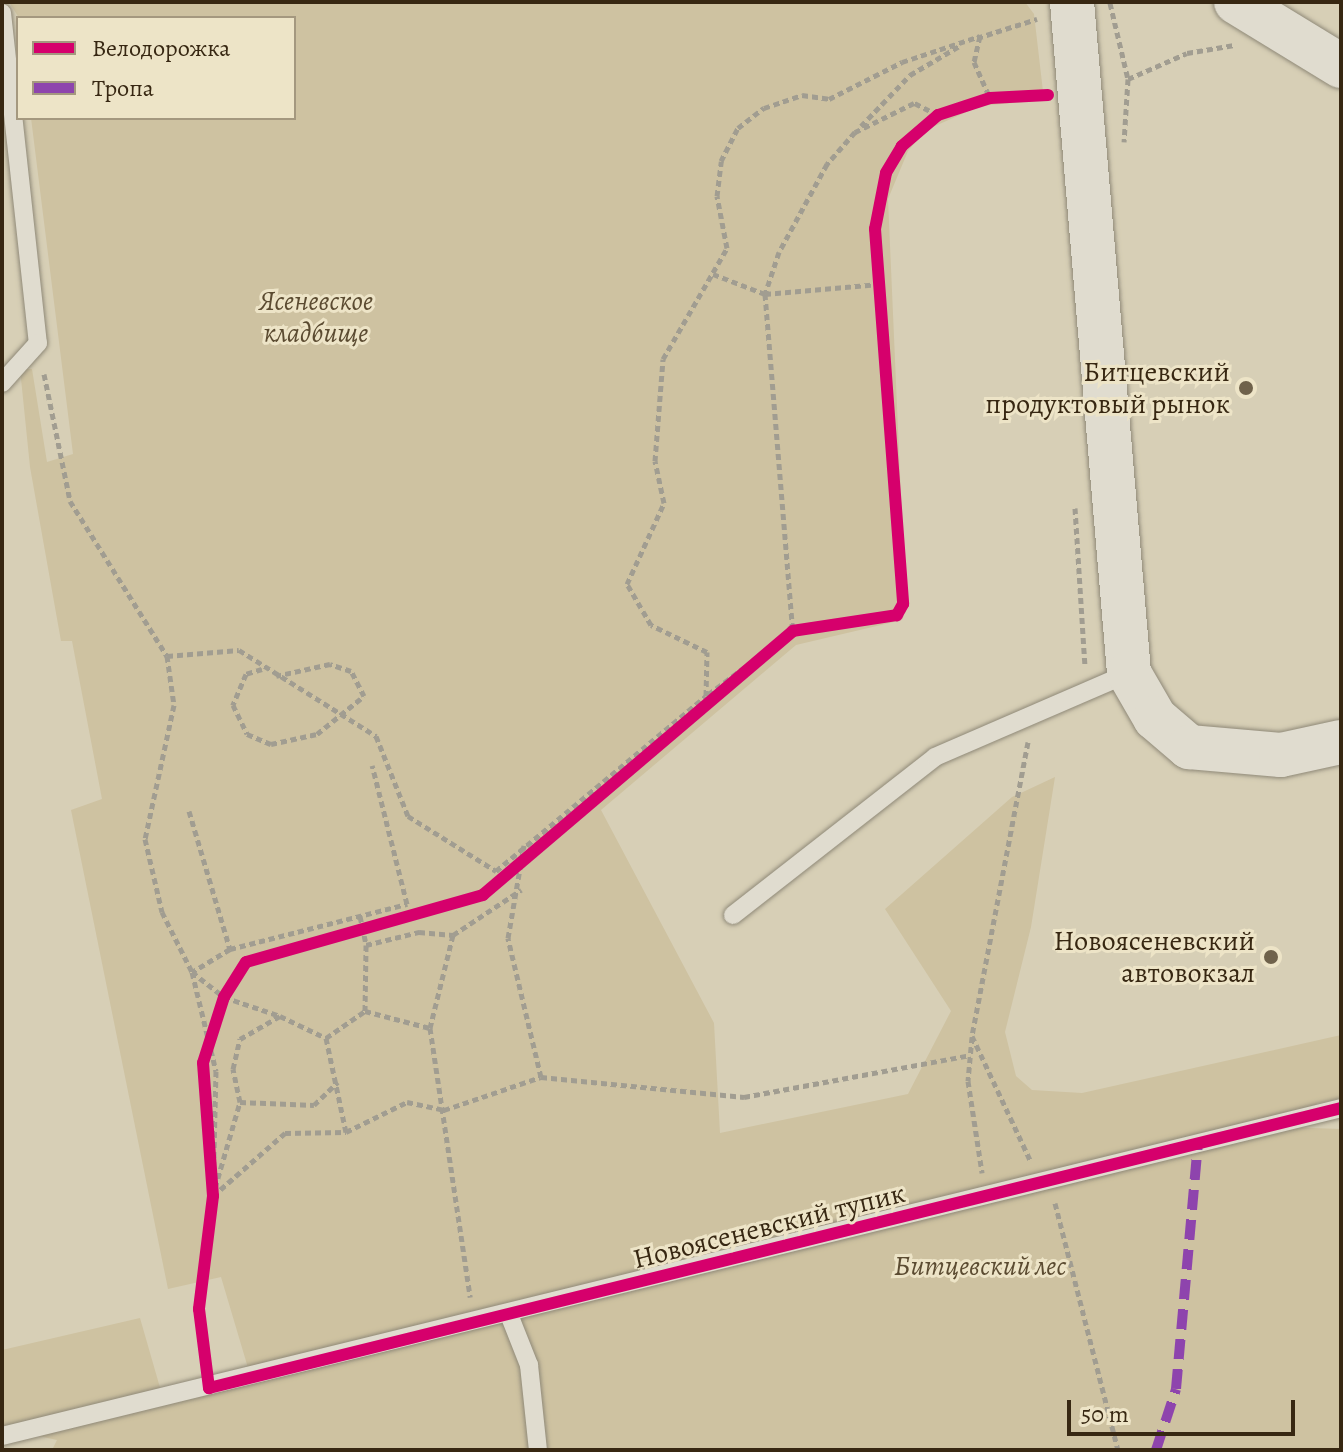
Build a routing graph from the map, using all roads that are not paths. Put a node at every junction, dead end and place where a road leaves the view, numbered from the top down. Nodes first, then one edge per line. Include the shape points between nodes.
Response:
1 (1246, 9) edge
2 (1057, 10) edge
3 (2, 13) edge
4 (1341, 66) edge
5 (2, 383) edge
6 (1129, 673) junction
7 (1341, 742) edge
8 (733, 915) dead end
9 (1341, 1108) edge
10 (510, 1317) junction
11 (2, 1436) edge
12 (538, 1450) edge

1 - 4 street
2 - 6 street
3 - 5 lane via 38,343
6 - 7 street via 1155,718 1189,747 1281,755
6 - 8 lane via 935,757
9 - 10 lane, Новоясеневский тупик
10 - 11 lane, Новоясеневский тупик
10 - 12 lane via 529,1365

